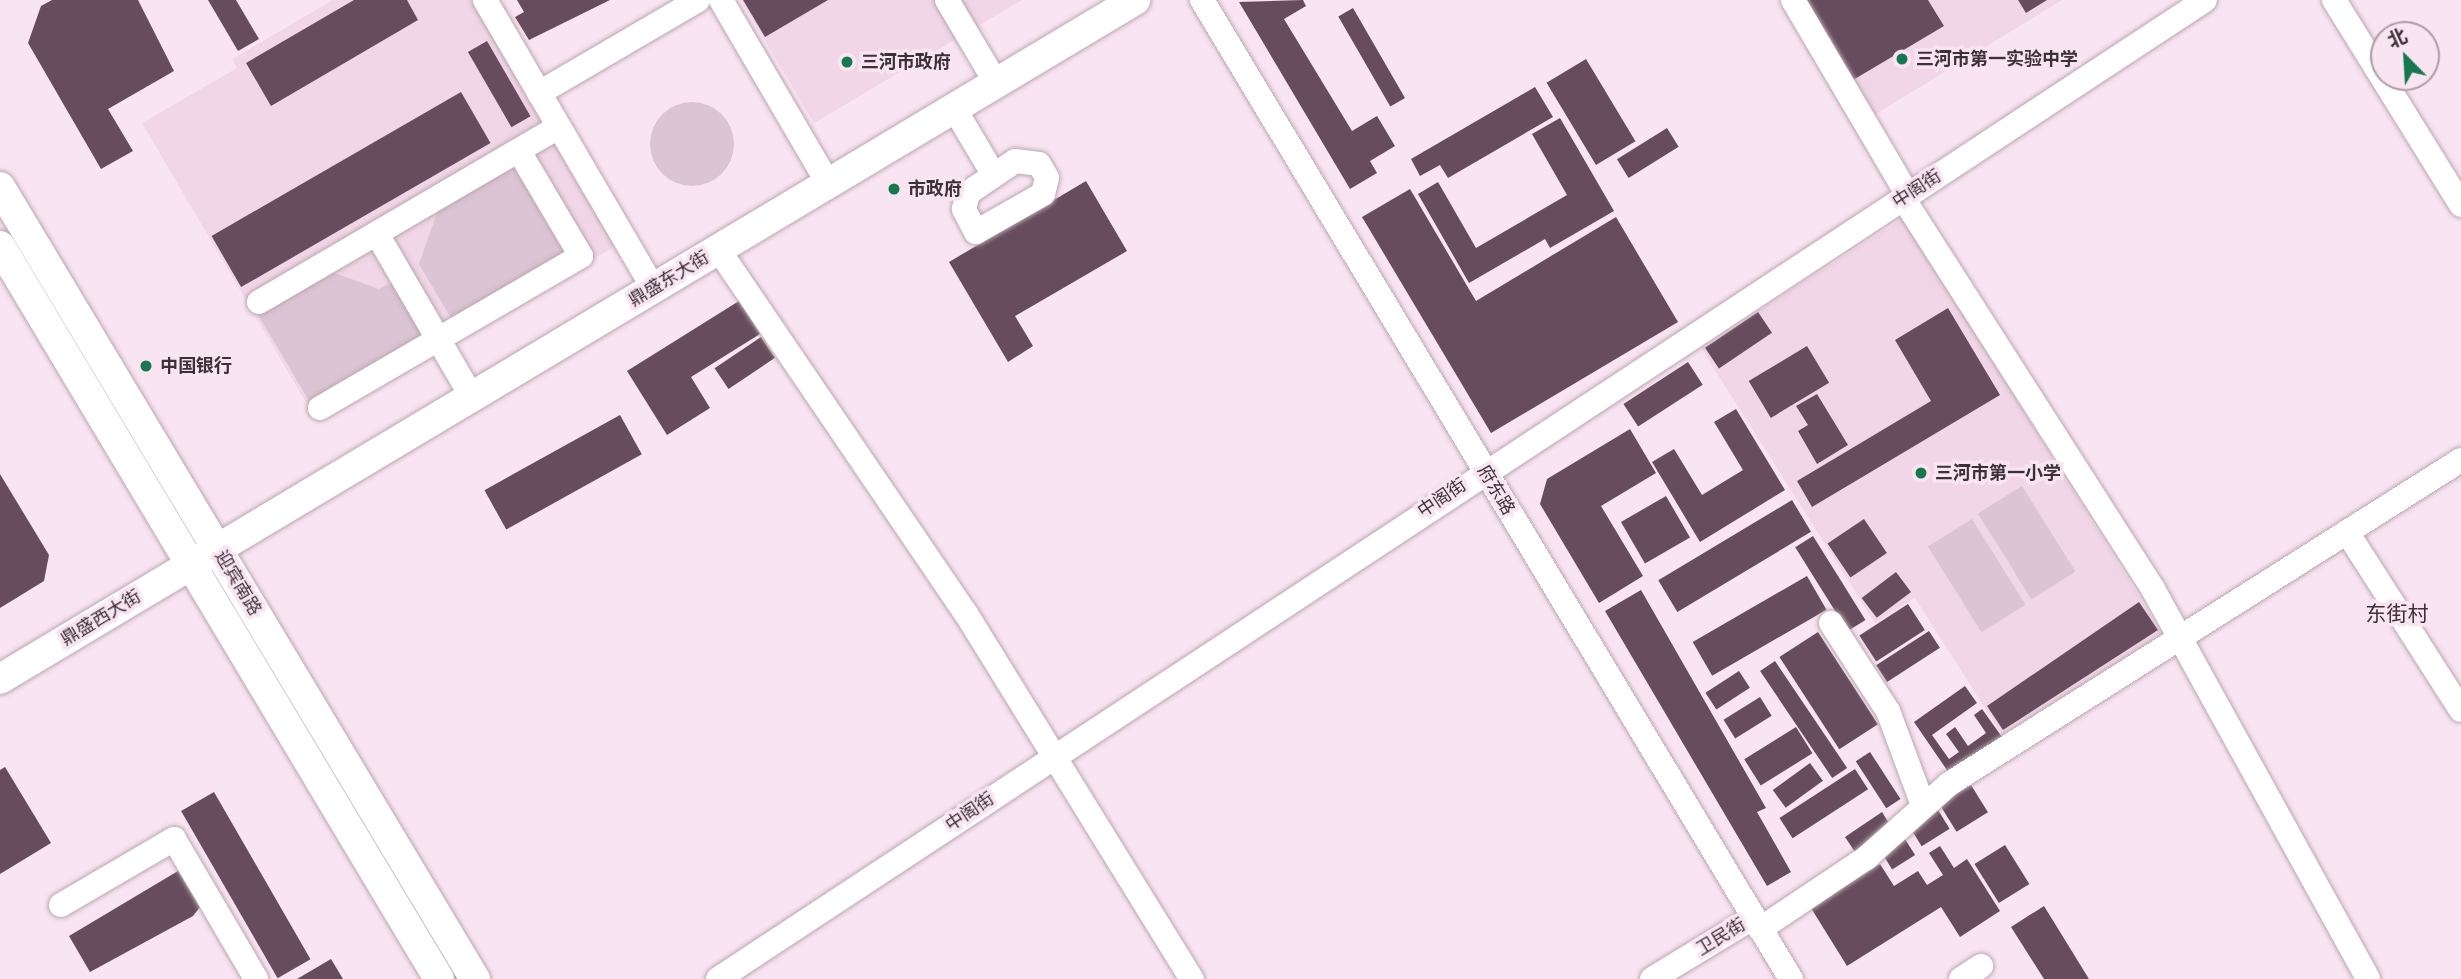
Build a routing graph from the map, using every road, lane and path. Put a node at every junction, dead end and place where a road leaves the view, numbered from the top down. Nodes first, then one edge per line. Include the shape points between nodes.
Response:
1 (485, 0) edge
2 (698, 0) edge
3 (721, 0) edge
4 (947, 0) edge
5 (1135, 0) edge
6 (1202, 0) edge
7 (1793, 0) edge
8 (2205, 0) edge
9 (2334, 0) edge
10 (996, 83) junction
11 (539, 93) junction
12 (954, 108) junction
13 (559, 127) junction
14 (519, 151) junction
15 (992, 172) dead end
16 (828, 183) junction
17 (0, 187) edge
18 (1905, 196) junction
19 (2461, 205) edge
20 (377, 234) junction
21 (0, 246) edge
22 (718, 249) junction
23 (653, 288) junction
24 (259, 302) dead end
25 (438, 339) junction
26 (472, 397) junction
27 (320, 408) dead end
28 (2461, 460) edge
29 (1485, 470) junction
30 (2347, 532) junction
31 (204, 557) junction
32 (1831, 622) dead end
33 (2180, 637) junction
34 (0, 679) edge
35 (2453, 680) edge
36 (2461, 710) edge
37 (1054, 756) junction
38 (1923, 805) junction
39 (61, 905) dead end
40 (1757, 923) junction
41 (256, 979) edge
42 (439, 979) edge
43 (475, 979) edge
44 (718, 979) edge
45 (1192, 979) edge
46 (1652, 979) edge
47 (1791, 979) edge
48 (2368, 979) edge

1 - 11 street
2 - 11 street
3 - 16 street
4 - 10 street
5 - 10 main road, 鼎盛东大街
6 - 29 street, 府东路
7 - 18 street
8 - 18 street, 中阁街
9 - 19 street
10 - 12 main road, 鼎盛东大街
11 - 13 street
12 - 15 street
12 - 16 main road, 鼎盛东大街
13 - 14 street
13 - 23 street
14 - 20 street
14 - 25 street via 581,256
16 - 22 main road, 鼎盛东大街
17 - 31 main road, 迎宾南路
18 - 29 street, 中阁街
18 - 33 street
20 - 24 street
20 - 25 street
21 - 31 main road, 迎宾南路
22 - 23 main road, 鼎盛东大街
22 - 37 street via 965,612
23 - 26 main road, 鼎盛东大街
25 - 26 street
25 - 27 street
26 - 31 main road, 鼎盛东大街
28 - 30 street, 卫民街
29 - 37 street, 中阁街
29 - 40 street, 府东路
30 - 33 street, 卫民街
30 - 35 street
31 - 34 main road, 鼎盛西大街
31 - 42 main road, 迎宾南路
31 - 43 main road, 迎宾南路
32 - 38 street via 1888,711
33 - 38 street, 卫民街
33 - 48 street
35 - 36 street
37 - 44 street, 中阁街
37 - 45 street
38 - 40 street, 卫民街 via 1866,858
39 - 41 street via 174,839
40 - 46 street, 卫民街
40 - 47 street, 府东路

